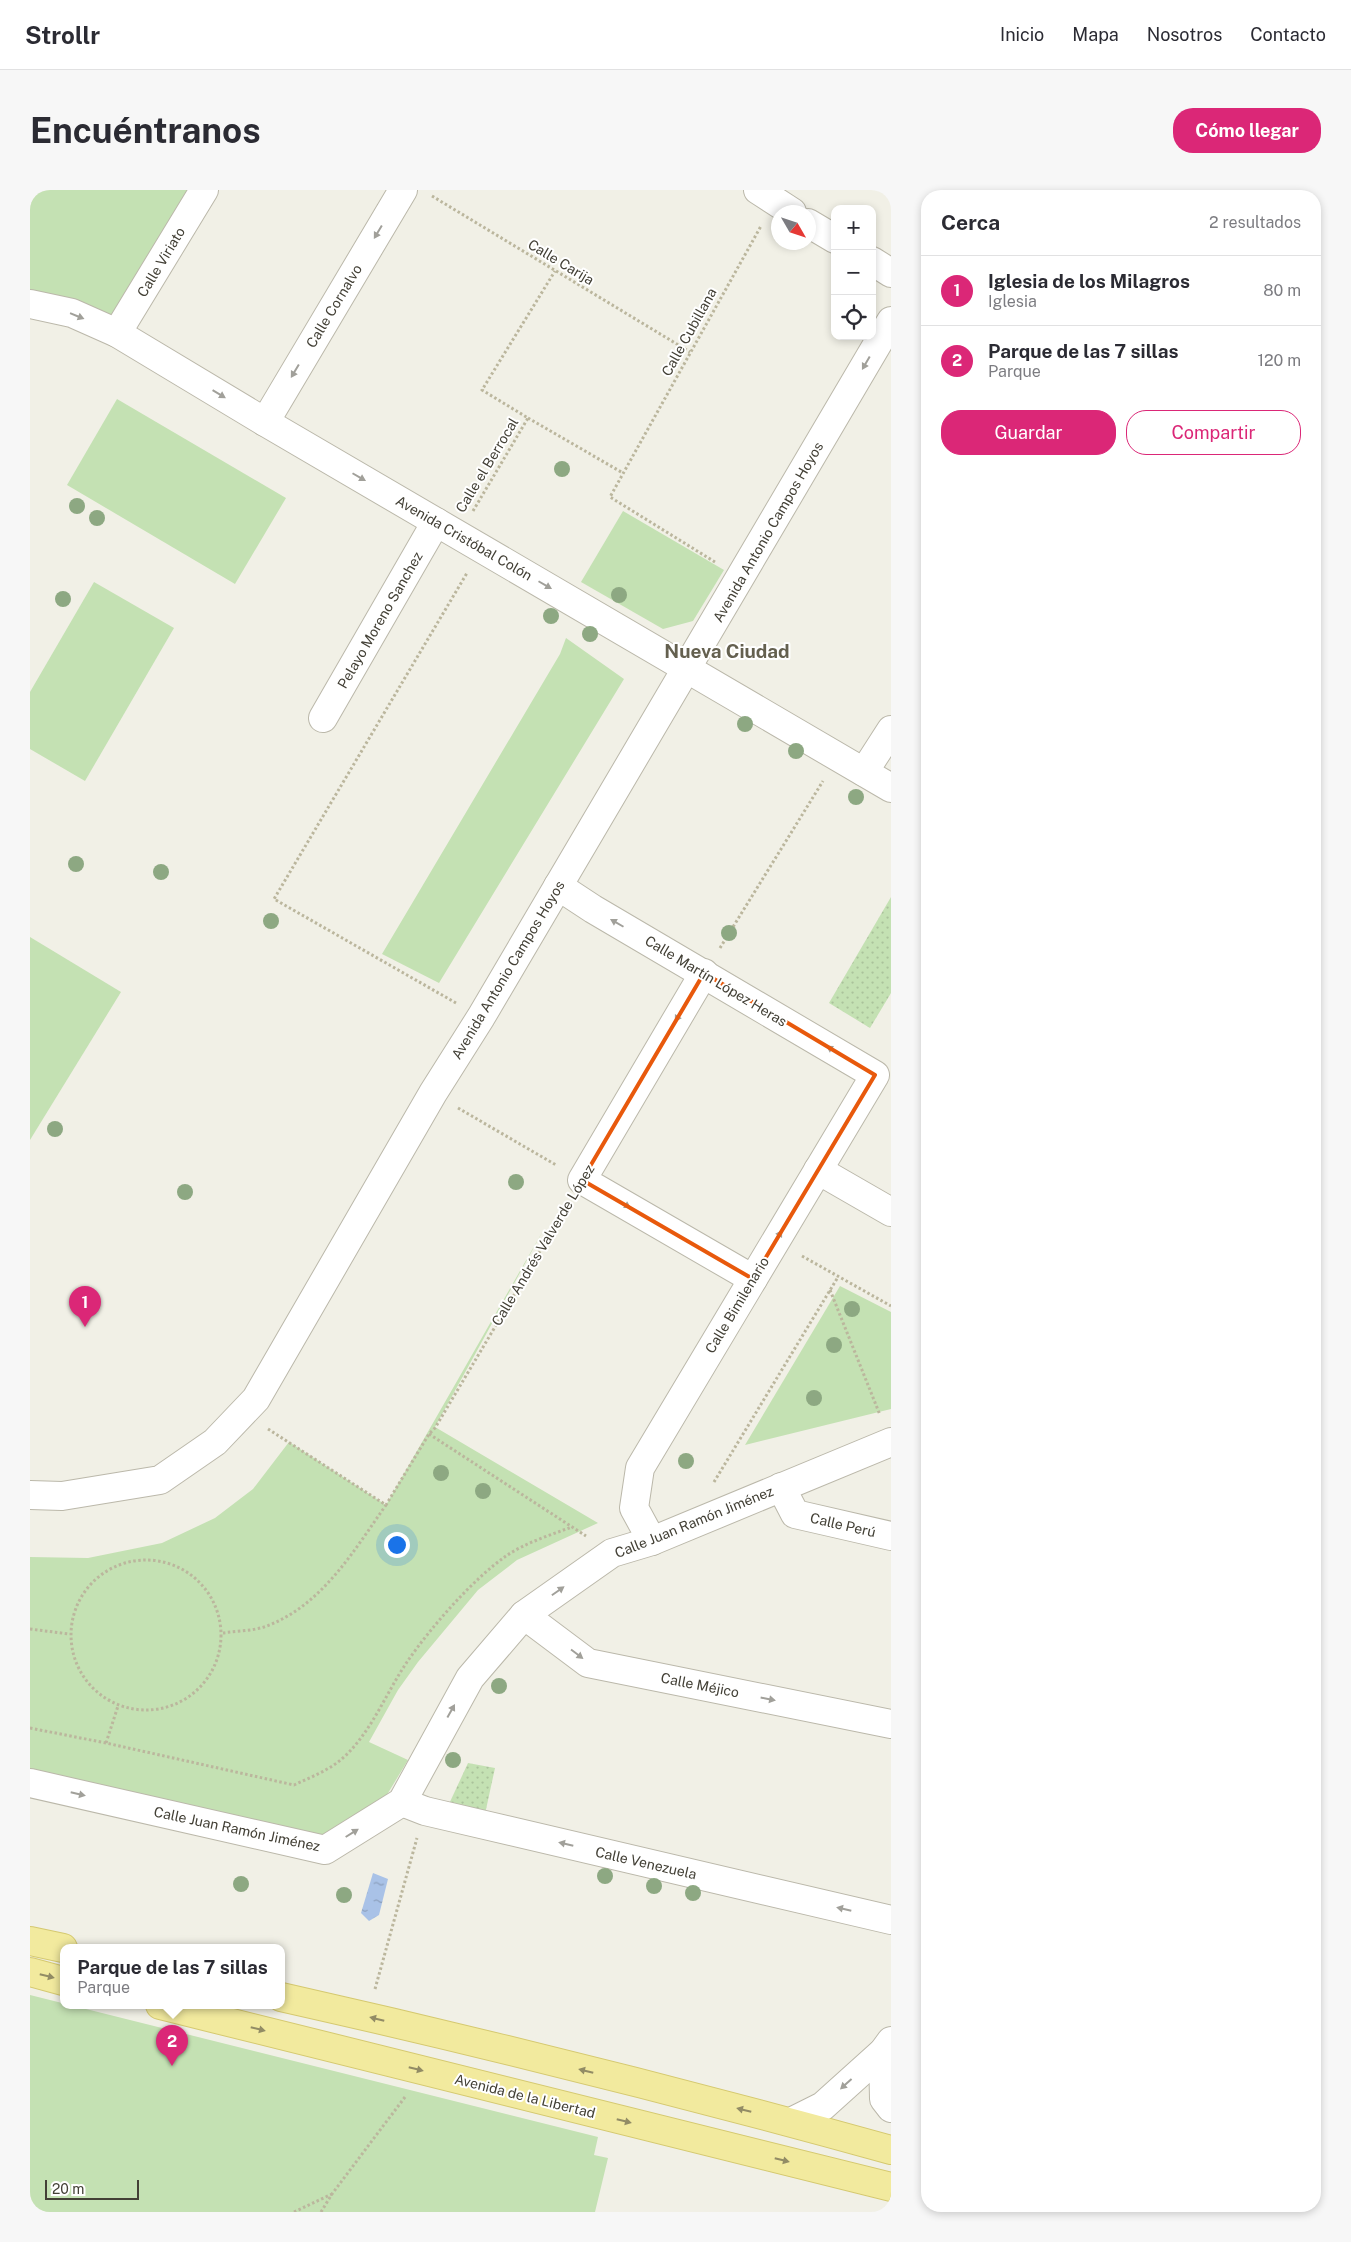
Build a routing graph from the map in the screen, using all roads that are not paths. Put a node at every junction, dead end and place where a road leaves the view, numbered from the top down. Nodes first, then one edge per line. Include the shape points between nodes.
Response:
1 (204, 190) edge
2 (403, 190) edge
3 (816, 227) edge
4 (831, 236) edge
5 (876, 264) edge
6 (891, 273) edge
7 (30, 304) edge
8 (891, 321) edge
9 (117, 333) junction
10 (265, 422) junction
11 (447, 529) junction
12 (688, 668) junction
13 (323, 718) dead end
14 (891, 730) edge
15 (864, 772) junction
16 (891, 788) edge
17 (558, 886) junction
18 (704, 973) junction
19 (875, 1075) joint
20 (818, 1170) junction
21 (891, 1212) edge
22 (753, 1279) junction
23 (891, 1442) edge
24 (782, 1487) junction
25 (30, 1495) edge
26 (891, 1536) edge
27 (652, 1540) junction
28 (524, 1615) junction
29 (891, 1724) edge
30 (30, 1784) edge
31 (413, 1807) junction
32 (891, 1920) edge
33 (30, 1941) edge
34 (60, 1947) edge
35 (30, 1972) edge
36 (60, 1980) edge
37 (285, 1998) edge
38 (176, 2009) edge
39 (887, 2046) edge
40 (891, 2108) edge
41 (791, 2122) junction
42 (891, 2150) edge
43 (891, 2187) edge

1 - 9 street, Calle Viriato
2 -> 10 street, Calle Cornalvo
3 - 4 street
5 - 6 street
7 -> 9 street, Avenida Cristóbal Colón via 72,313
8 -> 12 street, Avenida Antonio Campos Hoyos
9 -> 10 street, Avenida Cristóbal Colón
10 -> 11 street, Avenida Cristóbal Colón
11 -> 12 street, Avenida Cristóbal Colón
11 - 13 street, Pelayo Moreno Sanchez
12 - 15 street, Avenida Cristóbal Colón
12 - 17 street, Avenida Antonio Campos Hoyos
14 - 15 street
15 - 16 street, Avenida Cristóbal Colón
18 -> 17 street, Calle Martín López Heras
17 - 25 street, Avenida Antonio Campos Hoyos via 433,1093 256,1399 214,1442 160,1480 62,1496
19 -> 18 street, Calle Martín López Heras
18 -> 22 street, Calle Andrés Valverde López via 582,1180
19 - 20 street, Calle Bimilenario
20 - 21 street
22 -> 20 street, Calle Bimilenario
22 - 27 street, Calle Bimilenario via 640,1468 634,1508
23 - 24 street, Calle Juan Ramón Jiménez
24 - 26 street, Calle Perú via 795,1514
24 - 27 street, Calle Juan Ramón Jiménez
28 -> 27 street, Calle Juan Ramón Jiménez via 612,1553
28 -> 29 street, Calle Méjico via 588,1663
31 -> 28 street, Calle Juan Ramón Jiménez via 470,1678
30 -> 31 street, Calle Juan Ramón Jiménez via 325,1850
32 -> 31 street, Calle Venezuela
33 - 34 main road
35 -> 36 main road
41 -> 37 main road
38 -> 43 main road, Avenida de la Libertad
39 - 40 street via 884,2099
39 -> 41 street via 823,2106
41 - 42 main road

